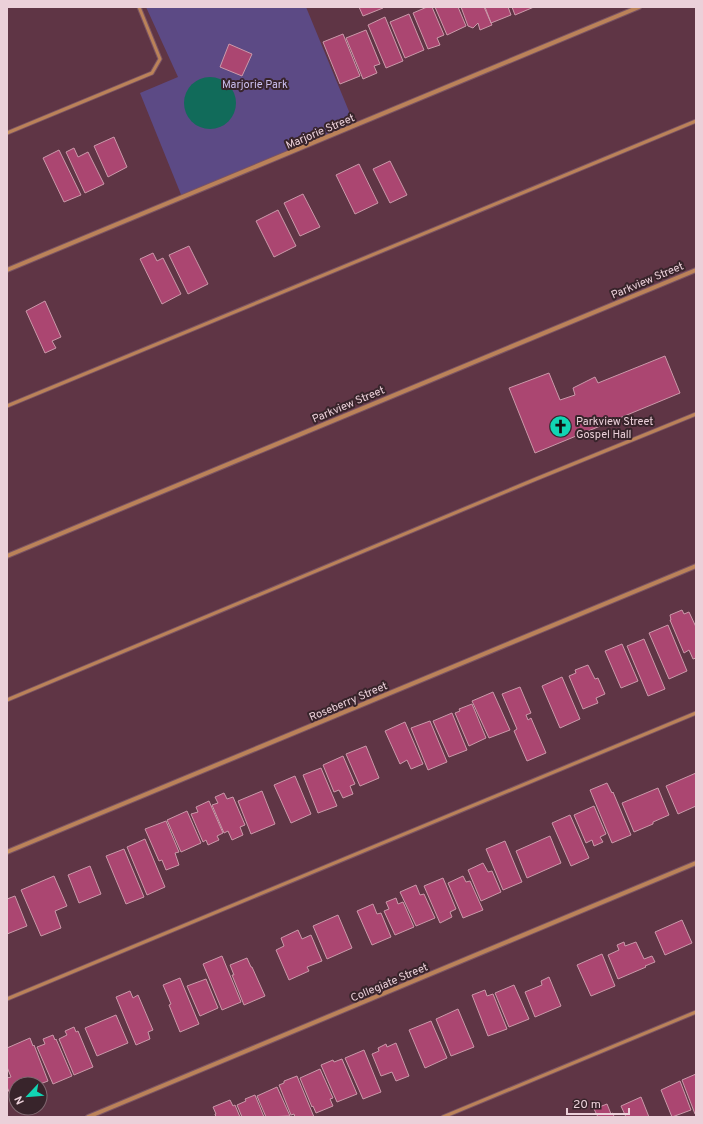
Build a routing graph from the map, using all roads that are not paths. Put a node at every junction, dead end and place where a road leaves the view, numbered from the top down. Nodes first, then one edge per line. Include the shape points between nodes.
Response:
1 (139, 7) edge
2 (639, 7) edge
3 (696, 121) edge
4 (7, 133) edge
5 (7, 270) edge
6 (696, 270) edge
7 (7, 406) edge
8 (696, 414) edge
9 (7, 556) edge
10 (696, 566) edge
11 (7, 700) edge
12 (696, 712) edge
13 (7, 852) edge
14 (696, 863) edge
15 (7, 999) edge
16 (696, 1012) edge
17 (88, 1117) edge
18 (443, 1117) edge

1 - 4 lane via 160,59 152,72
2 - 5 street, Marjorie Street
3 - 7 lane
6 - 9 street, Parkview Street
8 - 11 lane
10 - 13 street, Roseberry Street
12 - 15 lane
14 - 17 street, Collegiate Street
16 - 18 lane

